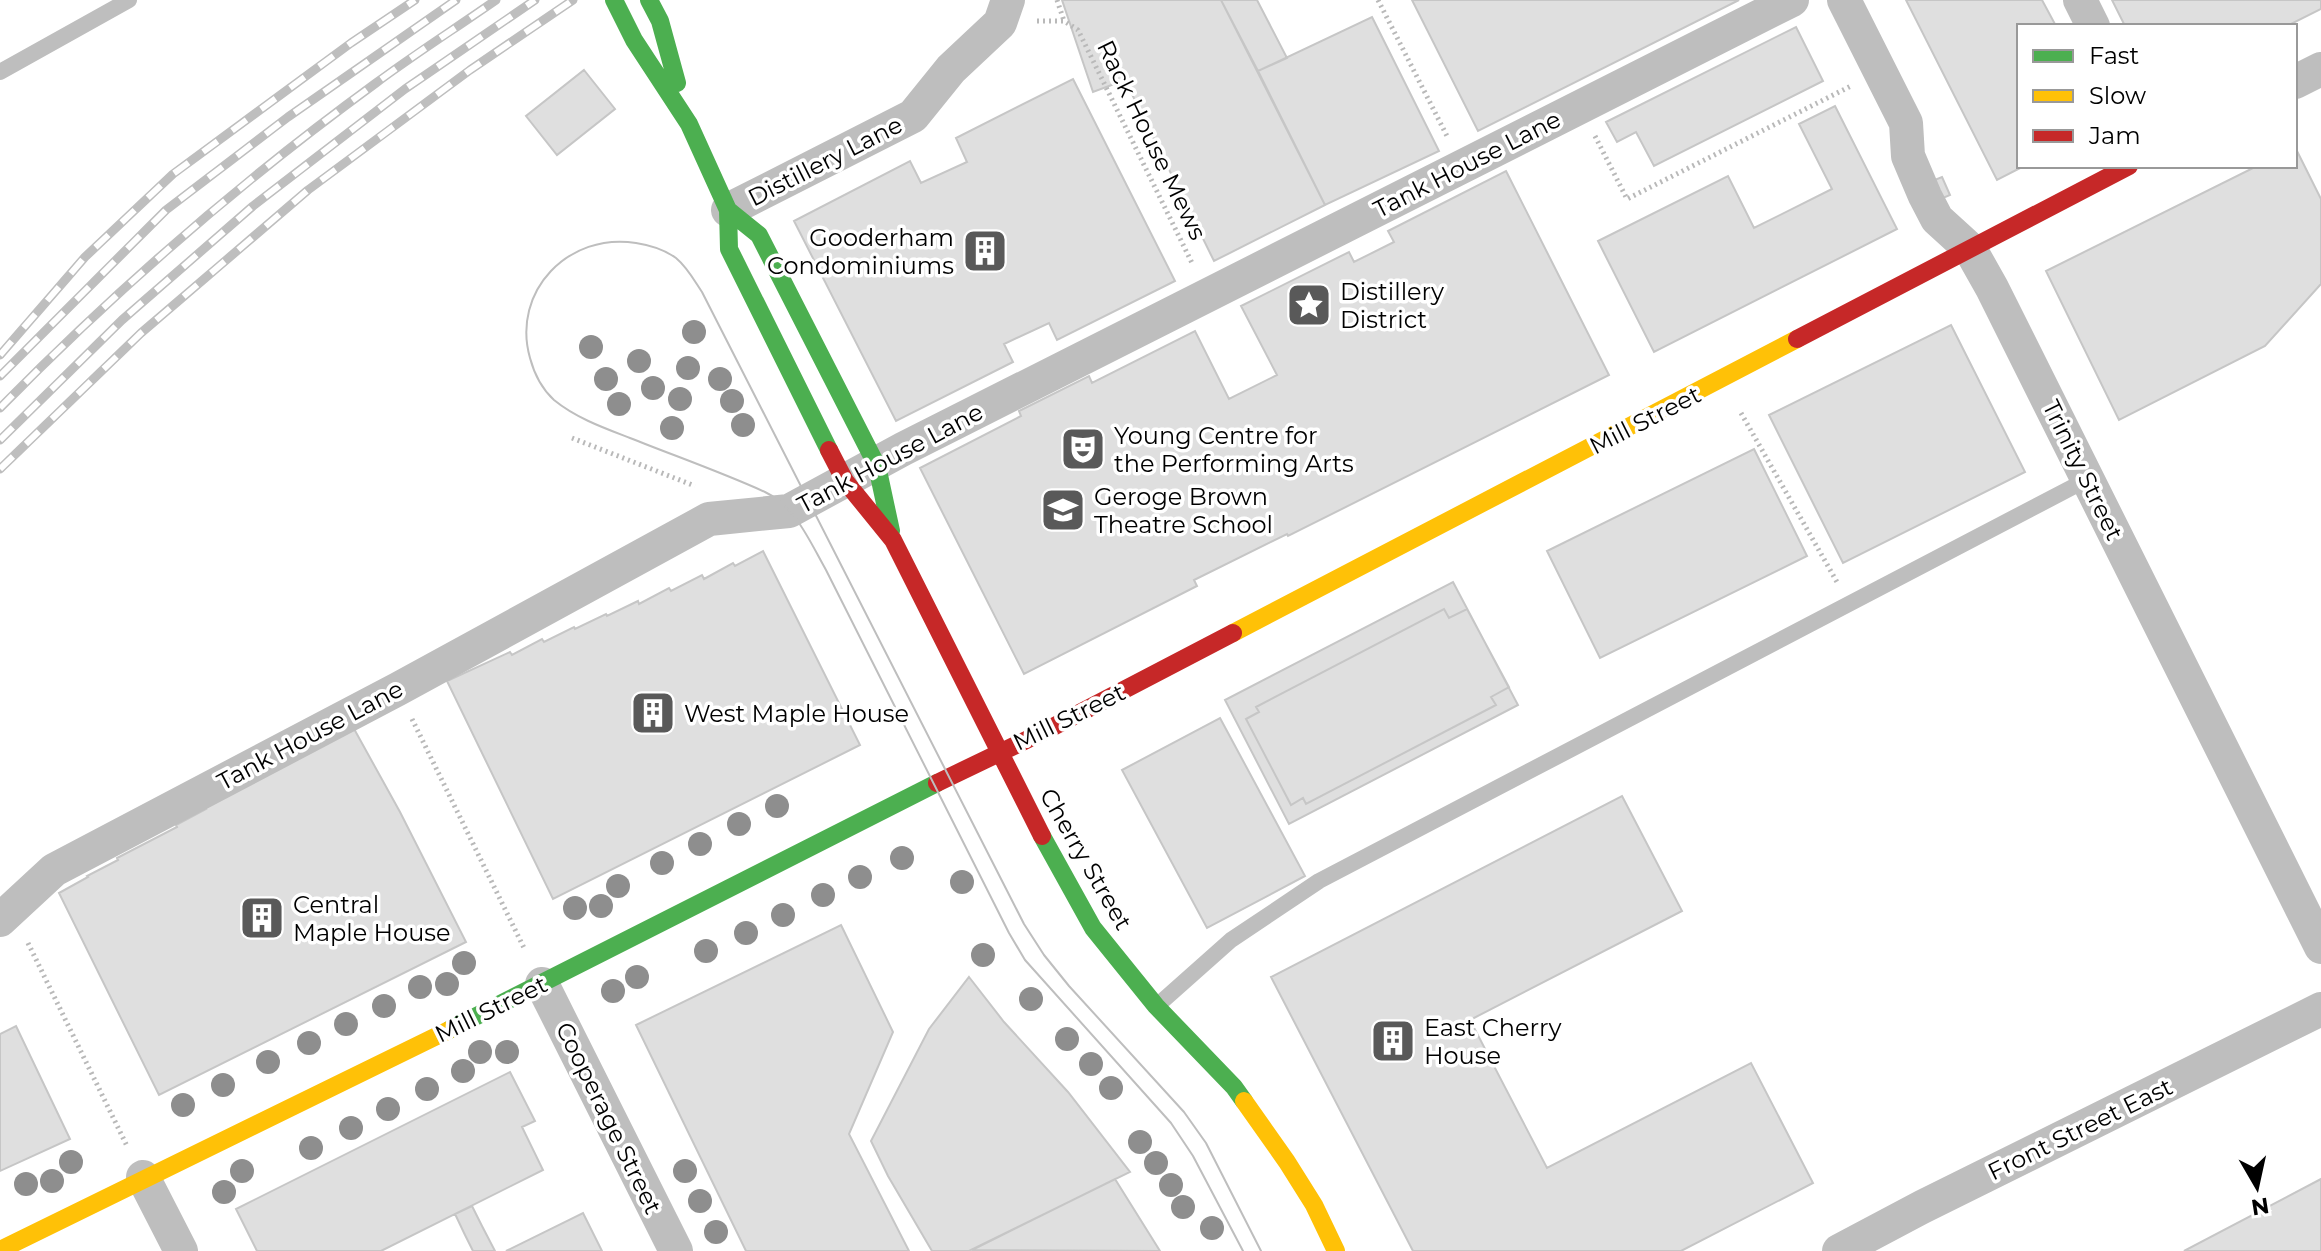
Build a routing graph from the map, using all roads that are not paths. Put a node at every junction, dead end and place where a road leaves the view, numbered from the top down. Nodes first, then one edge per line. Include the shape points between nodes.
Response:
1 (129, 0) edge
2 (614, 0) edge
3 (649, 0) edge
4 (1792, 0) edge
5 (1844, 0) edge
6 (2080, 0) edge
7 (1004, 12) edge
8 (2092, 24) edge
9 (2321, 69) edge
10 (0, 72) edge
11 (2297, 81) edge
12 (689, 124) junction
13 (2125, 168) edge
14 (728, 210) junction
15 (1970, 249) junction
16 (876, 465) junction
17 (2088, 479) junction
18 (845, 481) junction
19 (893, 540) junction
20 (999, 752) junction
21 (6, 915) edge
22 (2321, 947) edge
23 (542, 984) junction
24 (1156, 1006) junction
25 (2321, 1009) edge
26 (143, 1177) junction
27 (0, 1250) edge
28 (181, 1251) edge
29 (676, 1251) edge
30 (1336, 1251) edge
31 (1839, 1251) edge

1 - 10 lane
2 - 12 street, Cherry Street
3 - 12 street, Cherry Street via 660,21
4 - 16 street, Tank House Lane
5 - 15 street, Trinity Street via 1906,123 1908,156 1925,196 1937,219
6 - 8 street
7 - 14 street, Distillery Lane via 913,116
9 - 11 street
12 - 14 street, Cherry Street
13 - 15 street, Mill Street
14 - 16 street, Cherry Street via 759,235
14 - 18 street, Cherry Street via 729,249
15 - 17 street, Trinity Street
15 - 20 street, Mill Street
16 - 18 street, Tank House Lane
16 - 19 street, Cherry Street
17 - 22 street, Trinity Street
17 - 24 lane via 1319,881 1231,940
18 - 19 street, Cherry Street
18 - 21 street, Tank House Lane via 789,511 709,519 54,870
19 - 20 street, Cherry Street
20 - 23 street, Mill Street
20 - 24 street, Cherry Street via 1093,928
23 - 26 street, Mill Street
23 - 29 street, Cooperage Street
24 - 30 street, Cherry Street via 1234,1087 1287,1162
25 - 31 street, Front Street East
26 - 27 street, Mill Street
26 - 28 street

